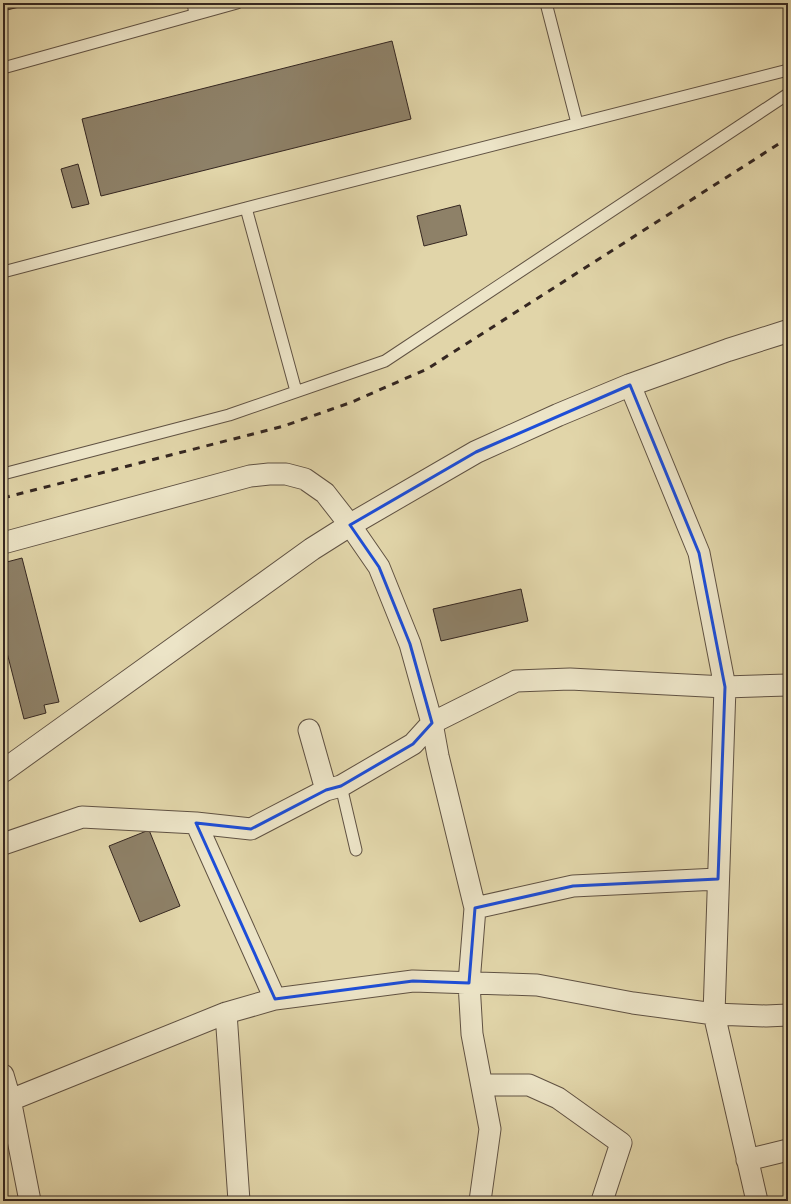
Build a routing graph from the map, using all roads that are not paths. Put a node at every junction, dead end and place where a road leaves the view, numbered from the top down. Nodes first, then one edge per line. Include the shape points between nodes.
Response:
1 (193, 3) edge
2 (237, 3) edge
3 (546, 3) edge
4 (195, 14) junction
5 (3, 68) edge
6 (788, 70) edge
7 (788, 94) edge
8 (577, 123) junction
9 (246, 208) junction
10 (3, 272) edge
11 (788, 331) edge
12 (630, 385) junction
13 (296, 391) junction
14 (3, 474) edge
15 (350, 525) junction
16 (3, 543) edge
17 (788, 685) edge
18 (726, 687) junction
19 (432, 723) junction
20 (309, 730) dead end
21 (3, 771) edge
22 (334, 788) junction
23 (196, 823) junction
24 (3, 844) edge
25 (356, 850) dead end
26 (718, 879) junction
27 (475, 908) junction
28 (469, 982) junction
29 (275, 999) junction
30 (226, 1013) junction
31 (714, 1014) junction
32 (788, 1015) edge
33 (3, 1075) edge
34 (482, 1085) junction
35 (7, 1101) edge
36 (788, 1150) edge
37 (748, 1160) junction
38 (30, 1201) edge
39 (239, 1201) edge
40 (480, 1201) edge
41 (602, 1201) edge
42 (758, 1201) edge

1 - 4 lane
2 - 4 lane
3 - 8 lane
4 - 5 lane
6 - 8 lane
7 - 13 lane via 385,362
8 - 9 lane
9 - 10 lane
9 - 13 lane
11 - 12 street
12 - 15 street via 476,452
12 - 18 street via 699,553
13 - 14 lane via 230,415
15 - 16 street via 324,493 305,479 286,474 269,474 250,476
15 - 19 street via 379,567 410,644
15 - 21 street via 312,549
17 - 18 street
18 - 19 street via 570,679 516,681
18 - 26 street
19 - 22 street via 413,744
19 - 27 street
20 - 22 street
22 - 23 street via 251,829
22 - 25 lane
23 - 24 street via 82,817
23 - 29 street
26 - 27 street via 573,886
26 - 31 street
27 - 28 street
28 - 29 street via 413,980
28 - 31 street via 537,985
28 - 34 street via 472,1034
29 - 30 street
30 - 35 street
30 - 39 street
31 - 32 street
31 - 37 street
33 - 35 street
34 - 40 street via 490,1129
34 - 41 street via 529,1085 558,1098 620,1143
35 - 38 street
36 - 37 street
37 - 42 street

